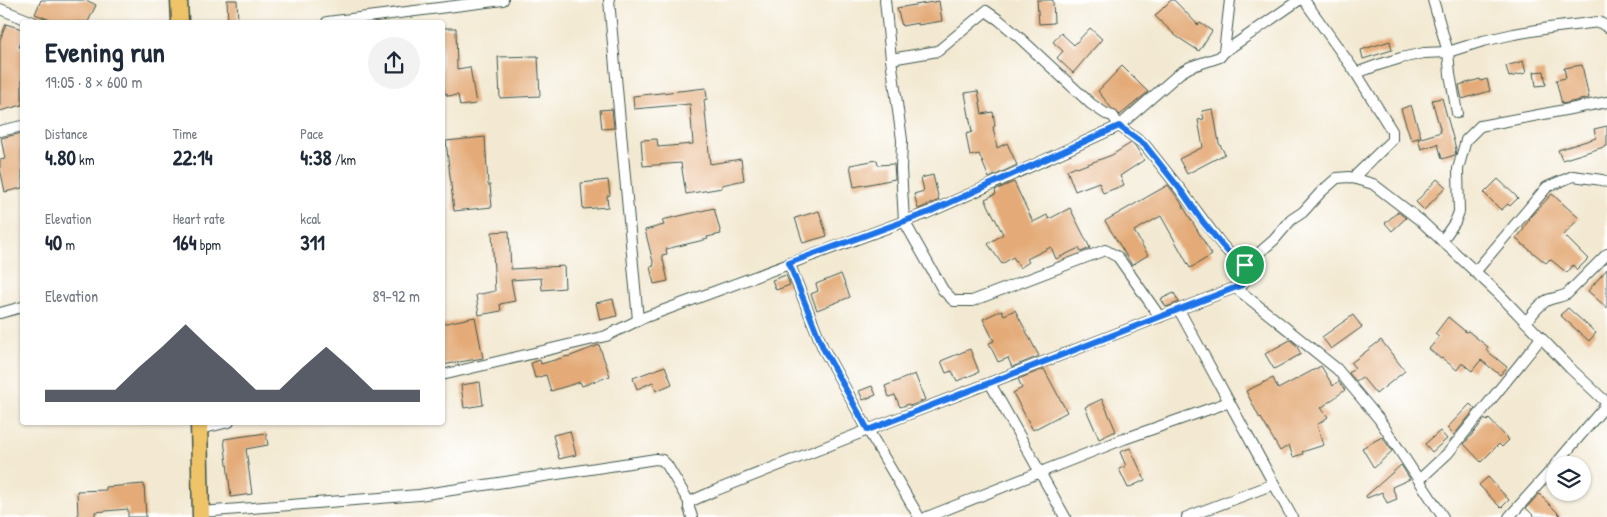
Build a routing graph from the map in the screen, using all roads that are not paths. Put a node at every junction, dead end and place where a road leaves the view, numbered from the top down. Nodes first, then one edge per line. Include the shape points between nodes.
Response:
1 (179, 0) edge
2 (503, 0) edge
3 (609, 0) edge
4 (886, 0) edge
5 (1230, 0) edge
6 (1299, 0) edge
7 (1304, 0) edge
8 (1434, 0) edge
9 (0, 9) edge
10 (28, 20) edge
11 (180, 20) edge
12 (342, 20) edge
13 (1607, 27) edge
14 (1224, 52) junction
15 (1448, 52) junction
16 (891, 59) junction
17 (1356, 74) junction
18 (1607, 102) edge
19 (1457, 113) dead end
20 (20, 126) edge
21 (1119, 126) junction
22 (0, 131) edge
23 (1352, 178) junction
24 (1607, 182) edge
25 (904, 221) junction
26 (1442, 241) junction
27 (1607, 254) edge
28 (789, 263) junction
29 (1245, 265) junction
30 (1475, 272) junction
31 (1236, 288) junction
32 (20, 308) edge
33 (1179, 310) junction
34 (0, 313) edge
35 (1160, 317) junction
36 (638, 320) junction
37 (1526, 322) junction
38 (1541, 338) junction
39 (445, 374) edge
40 (990, 383) junction
41 (1229, 402) junction
42 (1607, 404) edge
43 (200, 426) edge
44 (868, 430) junction
45 (1563, 456) edge
46 (1040, 472) junction
47 (1546, 475) edge
48 (1419, 480) junction
49 (1274, 484) junction
50 (689, 502) junction
51 (201, 515) edge
52 (692, 517) edge
53 (919, 517) edge
54 (927, 517) edge
55 (1065, 517) edge
56 (1187, 517) edge
57 (1292, 517) edge
58 (1444, 517) edge
59 (1509, 517) edge

1 - 11 main road
2 - 12 street
3 - 36 street
4 - 16 street
5 - 14 street
6 - 14 street
7 - 17 street
8 - 15 street
9 - 10 street
13 - 15 street via 1599,22 1549,28 1483,41
14 - 21 street via 1220,58 1180,73
15 - 17 street via 1401,58
15 - 19 street
16 - 21 street via 938,51 986,11 1091,104 1113,116
16 - 25 street via 902,140
17 - 23 street via 1386,119 1392,140
18 - 26 street via 1480,126 1466,140 1458,169 1459,212
20 - 22 street
21 - 25 street
21 - 29 street via 1145,145 1222,245
23 - 26 street via 1374,184
23 - 29 street via 1337,178
24 - 30 street via 1573,176 1547,187
25 - 28 street
25 - 35 street via 943,290 954,301 972,301 1106,250 1118,257
26 - 30 street
27 - 37 street via 1567,294 1545,301
28 - 36 street
28 - 44 street via 823,348
29 - 31 street via 1245,282
30 - 37 street
31 - 33 street
31 - 48 street via 1338,369 1380,419
32 - 34 street
33 - 35 street
33 - 41 street
35 - 40 street
36 - 39 street via 606,336
37 - 38 street
38 - 42 street
38 - 48 street via 1448,453
40 - 44 street
40 - 46 street
41 - 46 street
41 - 49 street
42 - 45 street
43 - 51 main road
44 - 50 street
44 - 53 street
46 - 54 street
46 - 55 street
47 - 59 street
48 - 58 street
49 - 56 street
49 - 57 street
50 - 51 street via 667,465 656,459 418,495
50 - 52 street

